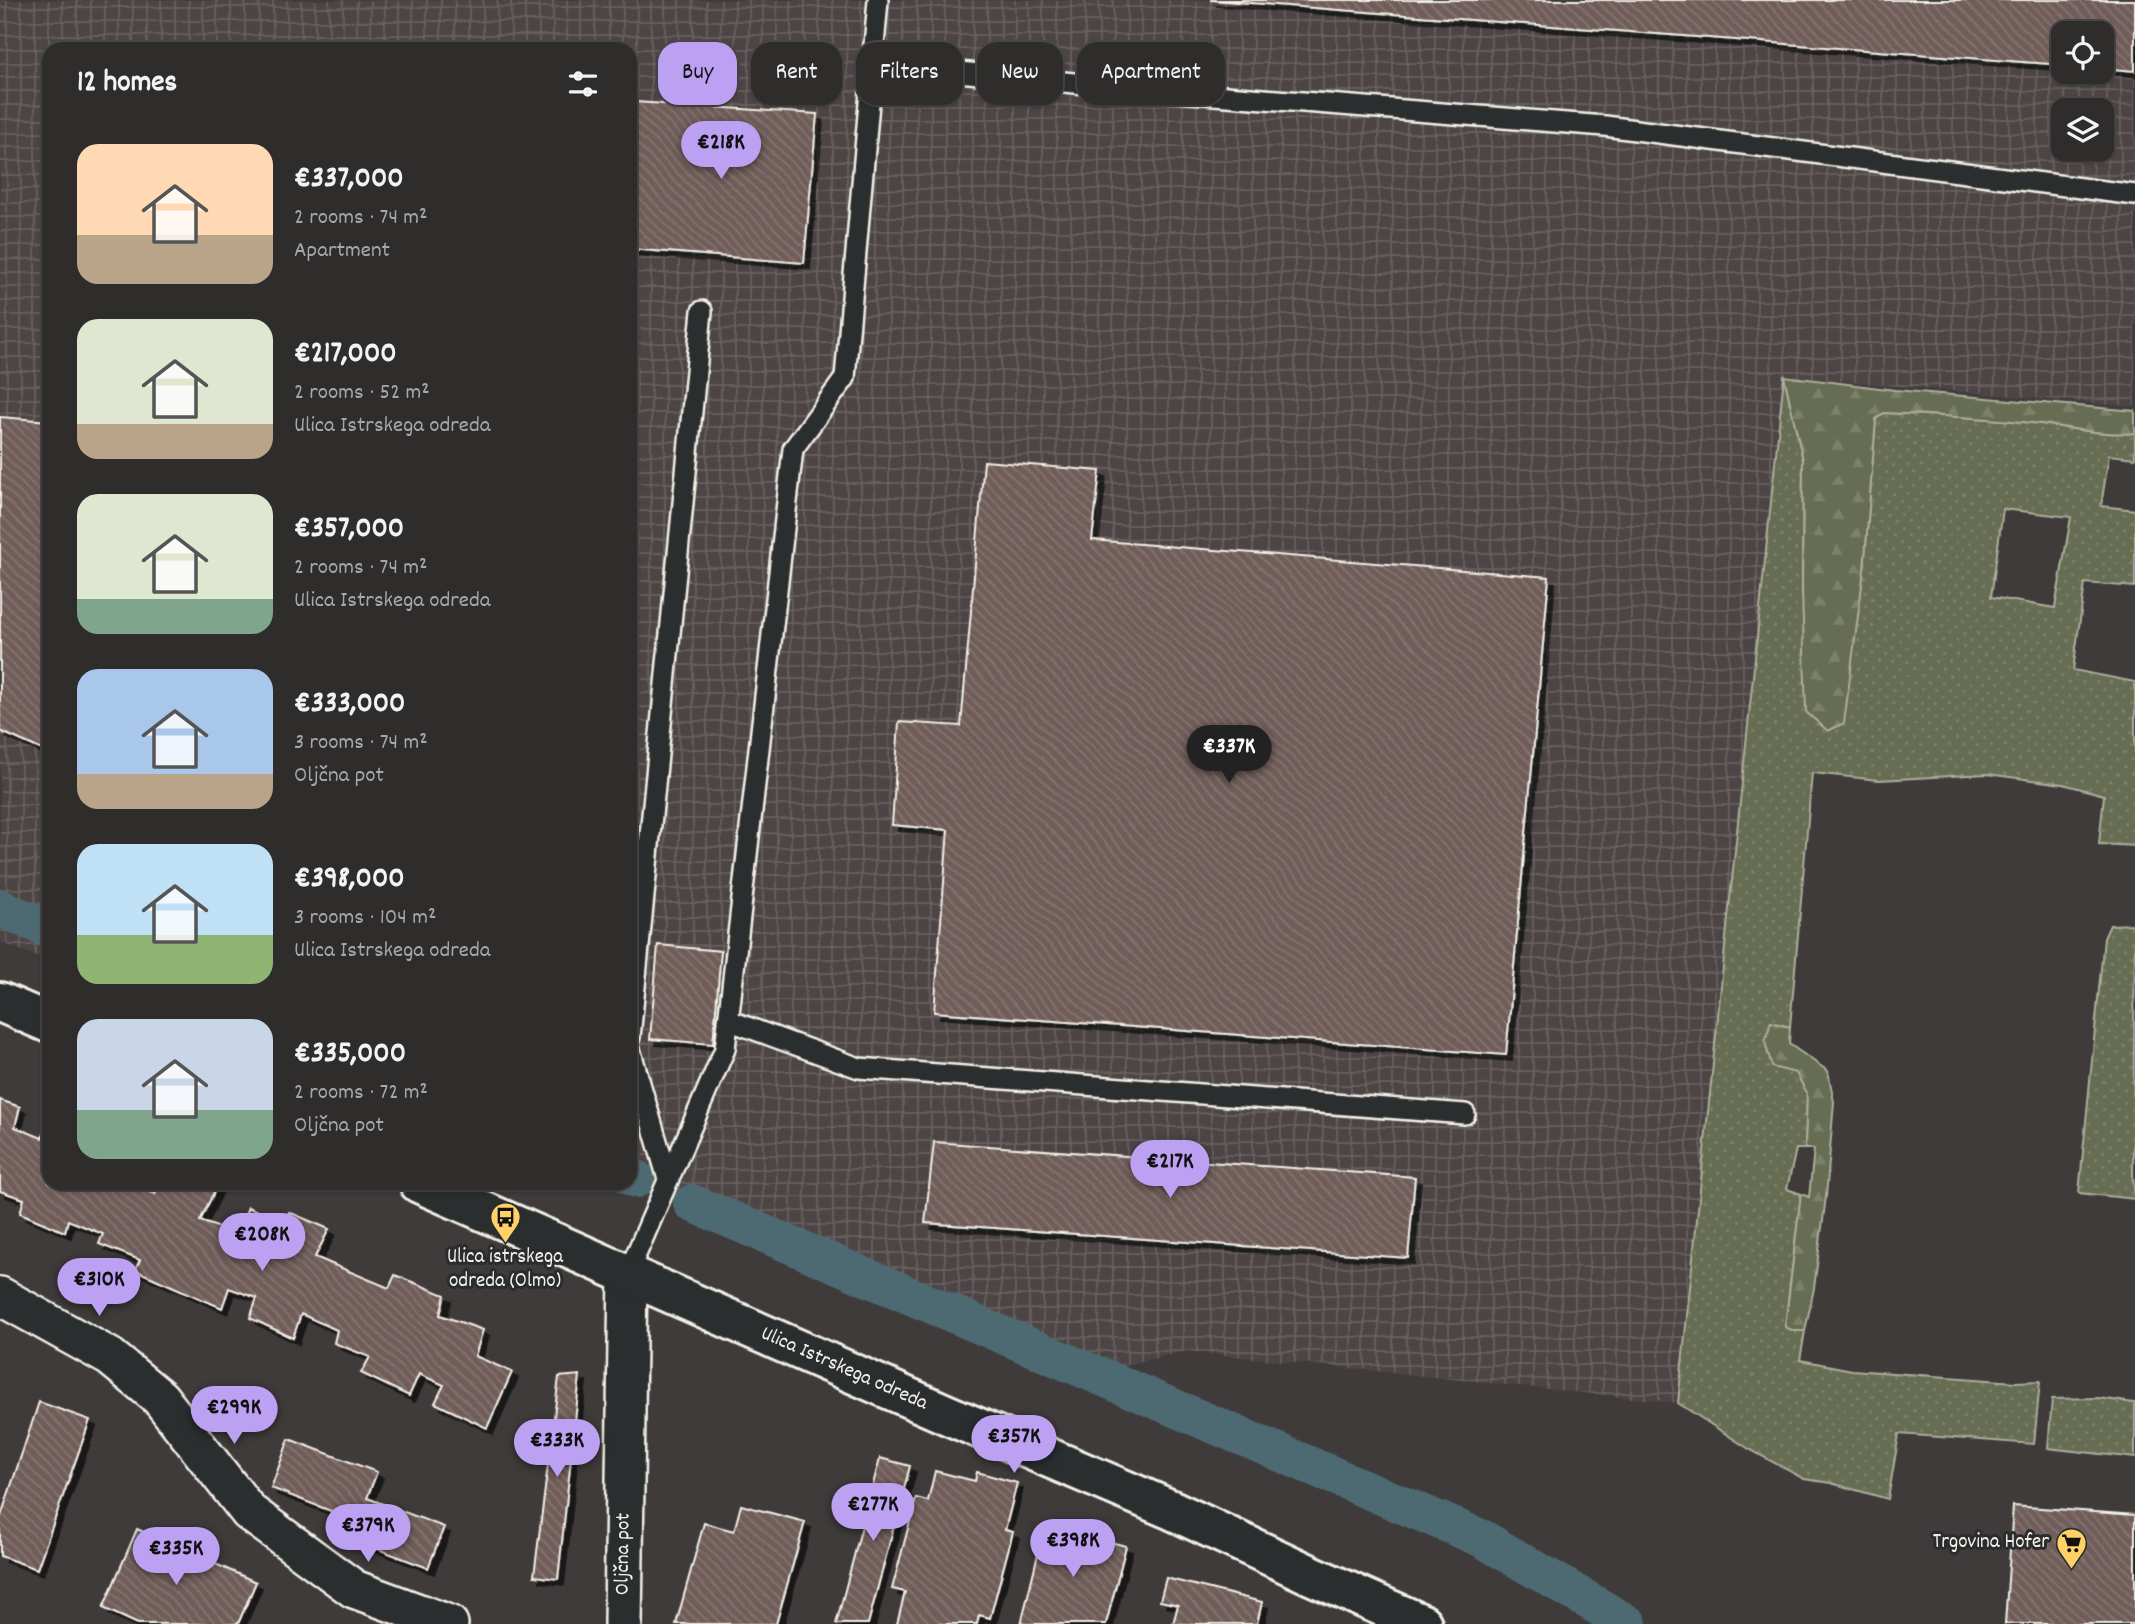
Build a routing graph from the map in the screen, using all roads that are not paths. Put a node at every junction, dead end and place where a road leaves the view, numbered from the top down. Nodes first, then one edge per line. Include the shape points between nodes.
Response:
1 (878, 0) edge
2 (875, 42) edge
3 (963, 72) edge
4 (870, 105) edge
5 (2135, 195) edge
6 (702, 311) dead end
7 (637, 966) edge
8 (0, 1002) edge
9 (42, 1020) edge
10 (728, 1020) junction
11 (637, 1073) edge
12 (1465, 1114) dead end
13 (668, 1179) junction
14 (435, 1190) edge
15 (628, 1273) junction
16 (0, 1296) edge
17 (449, 1624) edge
18 (623, 1624) edge
19 (1422, 1624) edge

1 - 2 lane
3 - 5 lane via 1605,126
4 - 10 lane via 845,378 793,449
6 - 7 lane
8 - 9 street
10 - 12 lane via 859,1068
10 - 13 lane via 724,1049
11 - 13 lane
13 - 15 lane
14 - 15 street, Ulica Istrskega odreda
15 - 18 street, Oljčna pot
15 - 19 street, Ulica Istrskega odreda
16 - 17 street via 110,1357 160,1398 249,1512 354,1590

